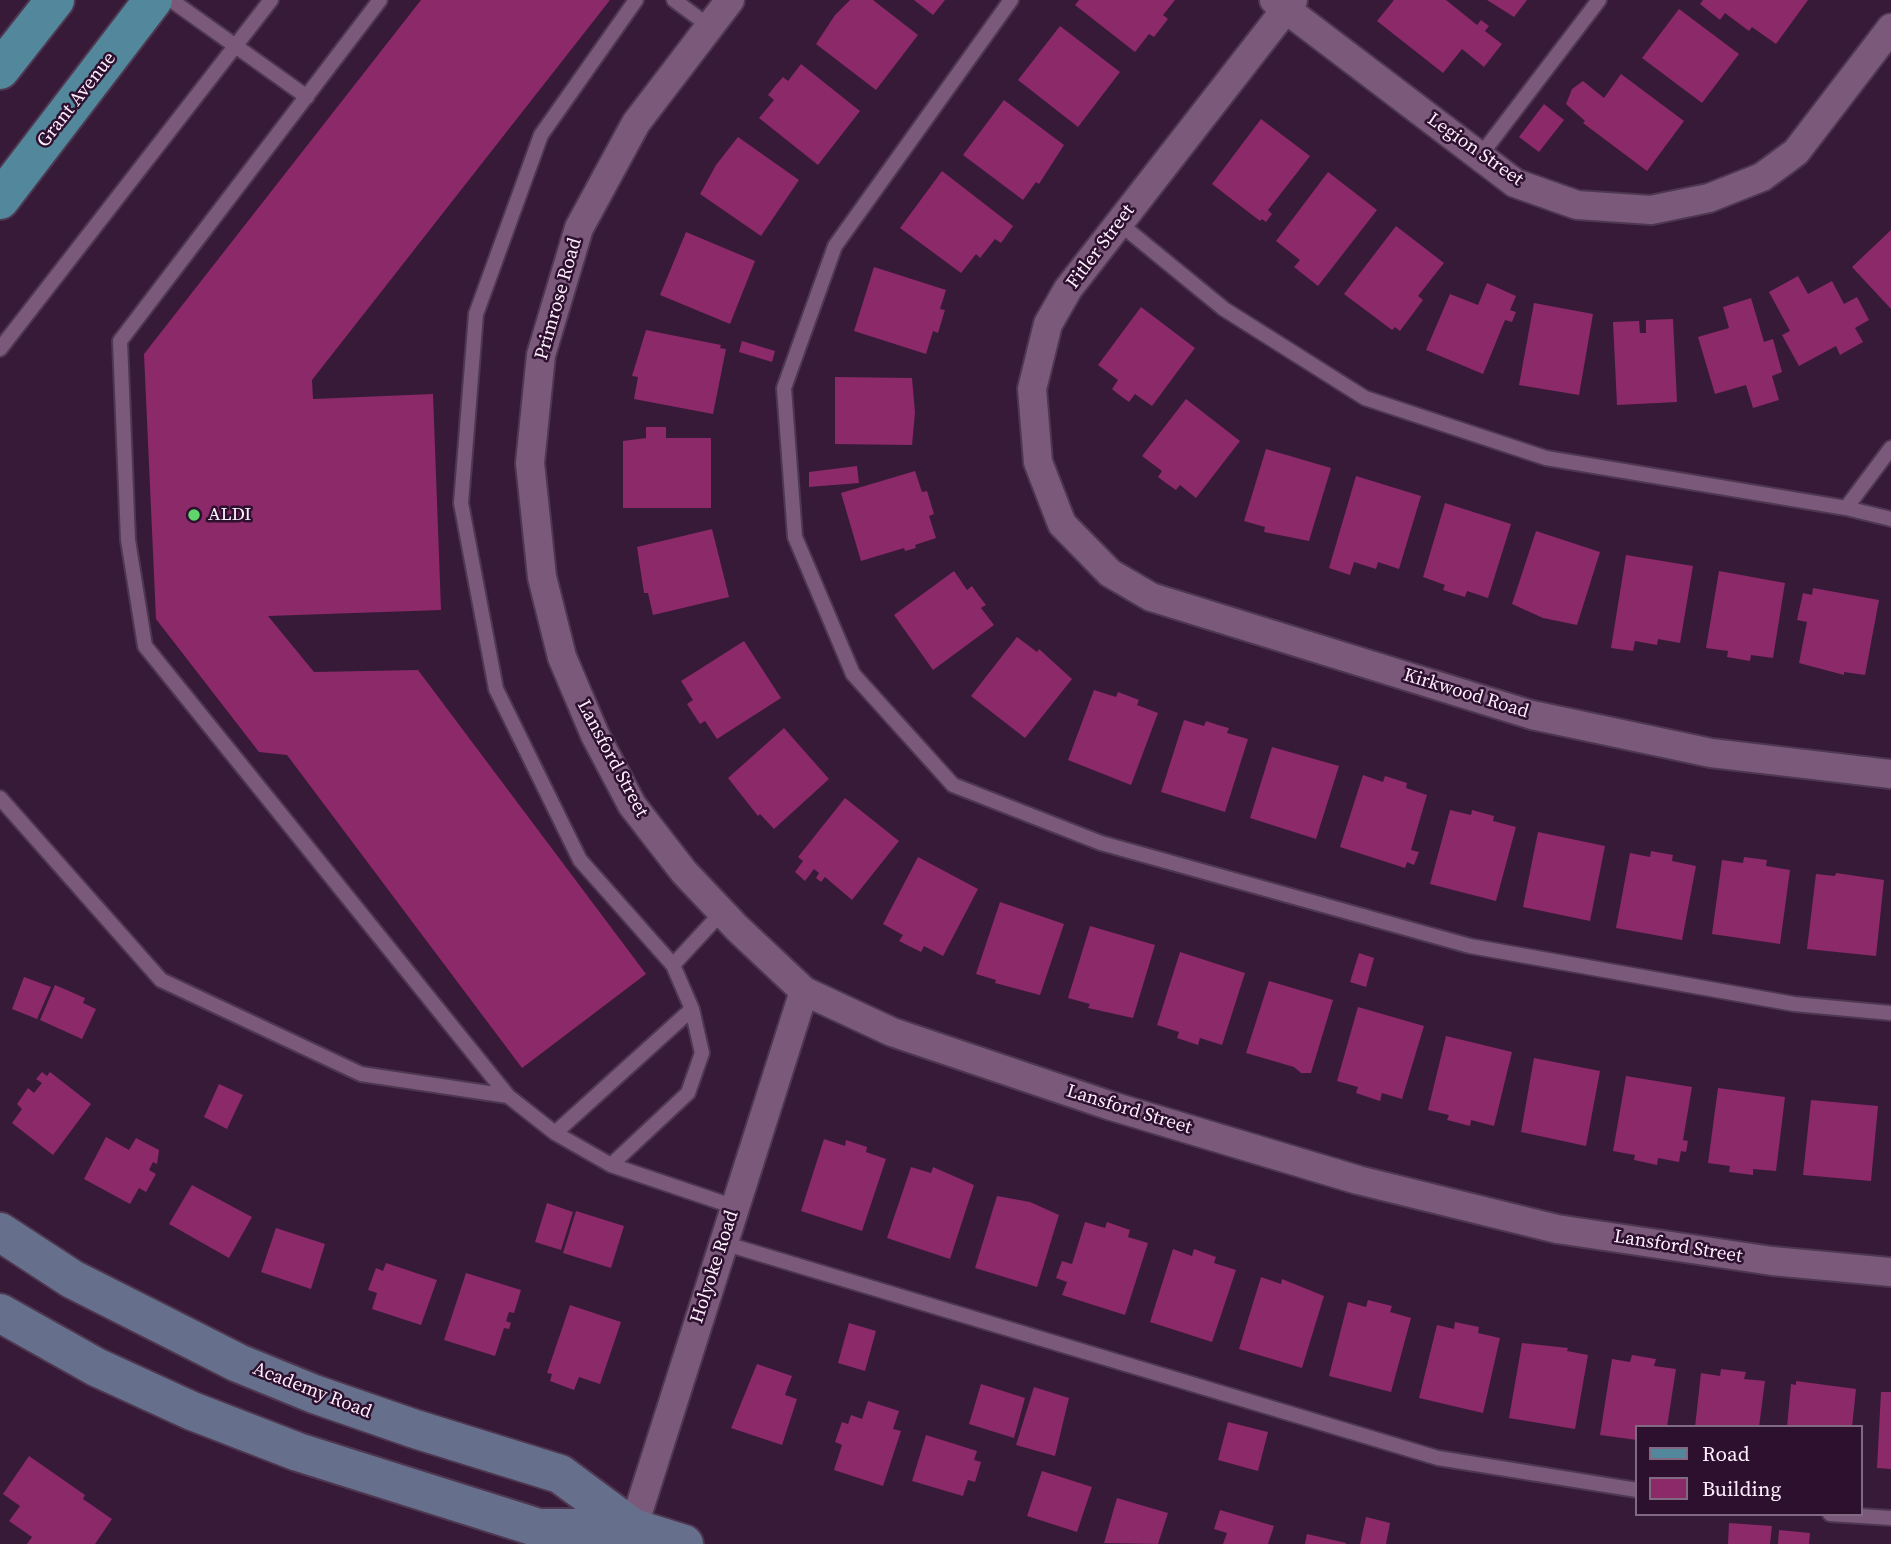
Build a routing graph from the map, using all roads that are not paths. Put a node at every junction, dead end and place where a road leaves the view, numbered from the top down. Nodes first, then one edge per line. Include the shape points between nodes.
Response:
1 (55, 0) edge
2 (153, 0) edge
3 (171, 0) edge
4 (271, 0) edge
5 (380, 0) edge
6 (636, 0) edge
7 (674, 0) edge
8 (730, 0) edge
9 (1012, 0) edge
10 (1599, 0) edge
11 (1284, 3) edge
12 (709, 26) junction
13 (1891, 28) edge
14 (236, 46) junction
15 (0, 70) edge
16 (307, 97) junction
17 (1480, 156) junction
18 (0, 200) edge
19 (1119, 223) junction
20 (0, 349) edge
21 (1891, 448) edge
22 (1846, 508) junction
23 (1891, 519) edge
24 (1071, 533) joint
25 (558, 641) joint
26 (1891, 774) edge
27 (0, 798) edge
28 (722, 912) junction
29 (673, 965) junction
30 (804, 991) junction
31 (692, 1009) junction
32 (1891, 1013) edge
33 (508, 1096) junction
34 (555, 1133) junction
35 (611, 1165) junction
36 (735, 1207) junction
37 (0, 1232) edge
38 (723, 1242) junction
39 (1891, 1272) edge
40 (0, 1313) edge
41 (1636, 1490) edge
42 (1860, 1516) edge
43 (1891, 1518) edge
44 (630, 1536) edge
45 (684, 1544) edge

1 - 15 main road
2 - 18 main road, Grant Avenue
3 - 14 lane
4 - 14 lane
5 - 16 lane
6 - 29 lane via 541,135 476,314 461,503 496,689 580,860
7 - 12 lane
8 - 12 street, Primrose Road
9 - 32 lane via 835,246 784,388 795,537 853,674 953,785 1101,843 1470,946 1794,1004
10 - 17 lane
11 - 17 street, Legion Street
11 - 19 street, Fitler Street
12 - 25 street, Primrose Road via 636,123 579,229 541,355 530,463 542,577
13 - 17 street, Legion Street via 1796,152 1762,177 1709,198 1651,210 1577,205 1516,183
14 - 16 lane
14 - 20 lane
16 - 33 lane via 120,341 128,540 145,646
19 - 22 lane via 1224,309 1366,398 1546,458
19 - 24 street, Fitler Street via 1068,289 1048,324 1032,389 1038,462 1062,524
21 - 22 lane
22 - 23 lane
24 - 26 street, Kirkwood Road via 1110,573 1151,597 1532,715 1711,753
25 - 28 street, Lansford Street via 595,735 632,805
27 - 33 lane via 161,980 361,1074
28 - 29 lane
28 - 30 street, Lansford Street
29 - 31 lane
30 - 36 street, Holyoke Road
30 - 39 street, Lansford Street via 892,1032 1108,1105 1358,1180 1557,1229 1772,1261
31 - 34 lane
31 - 35 lane via 702,1053 688,1093
33 - 34 lane
34 - 35 lane
35 - 36 lane
36 - 38 street, Holyoke Road
37 - 44 main road, Academy Road via 72,1279 238,1363 415,1429 560,1474
38 - 41 lane via 1438,1458
38 - 44 street, Holyoke Road
40 - 44 main road, Academy Road via 96,1367 298,1452 539,1528
42 - 43 lane
44 - 45 main road, Academy Road

